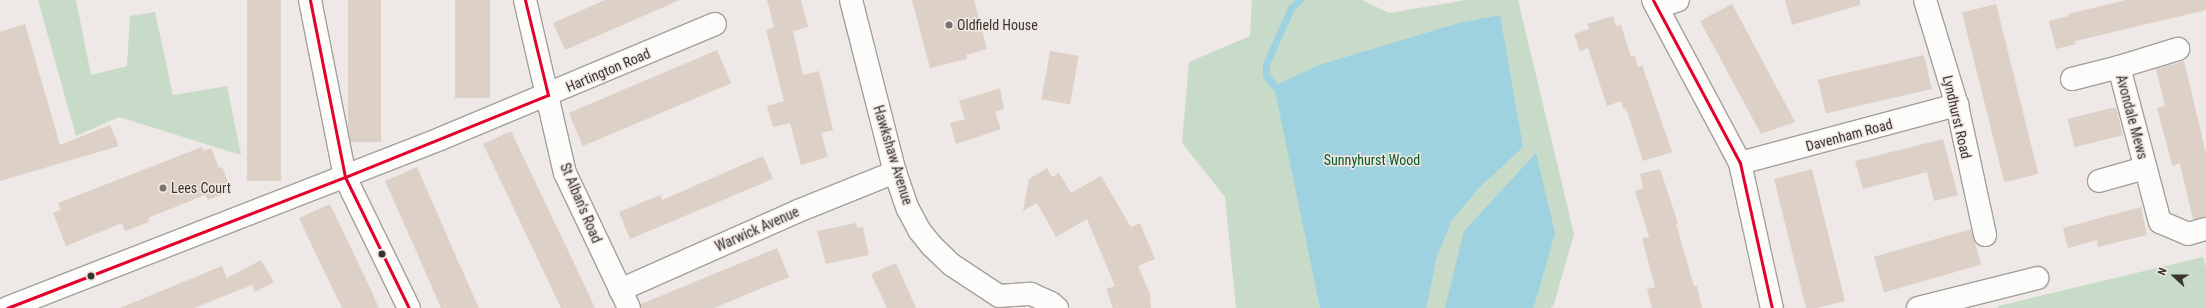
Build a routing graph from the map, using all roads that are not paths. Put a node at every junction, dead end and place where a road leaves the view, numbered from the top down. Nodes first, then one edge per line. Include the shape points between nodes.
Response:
1 (310, 0) edge
2 (525, 0) edge
3 (851, 0) edge
4 (1678, 0) edge
5 (1925, 0) edge
6 (1655, 3) edge
7 (715, 24) dead end
8 (2178, 49) dead end
9 (2119, 67) junction
10 (2072, 79) dead end
11 (548, 95) junction
12 (1957, 105) junction
13 (1740, 163) junction
14 (2145, 168) junction
15 (895, 172) junction
16 (345, 177) junction
17 (2099, 181) dead end
18 (2206, 229) edge
19 (1985, 235) dead end
20 (2038, 278) dead end
21 (625, 299) edge
22 (999, 302) edge
23 (7, 308) edge
24 (409, 308) edge
25 (1057, 308) edge
26 (1772, 308) edge
27 (1918, 308) edge

1 - 16 street
2 - 11 street, St Alban's Road
3 - 15 street, Hawkshaw Avenue
4 - 6 street
5 - 12 street, Lyndhurst Road
6 - 13 street
7 - 11 street, Hartington Road
8 - 9 street, Avondale Mews
9 - 10 street, Avondale Mews
9 - 14 street, Avondale Mews
11 - 16 street, Hartington Road
11 - 21 street, St Alban's Road via 565,173
12 - 13 street, Davenham Road
12 - 19 street, Lyndhurst Road
13 - 26 street
14 - 17 street, Avondale Mews
14 - 18 street, Avondale Mews via 2160,222 2188,234
15 - 21 street, Warwick Avenue via 798,211
15 - 22 street, Hawkshaw Avenue via 908,209 919,230 931,245
16 - 23 street, Hartington Road
16 - 24 street
20 - 27 street
22 - 25 street, Hawkshaw Avenue via 1031,294

